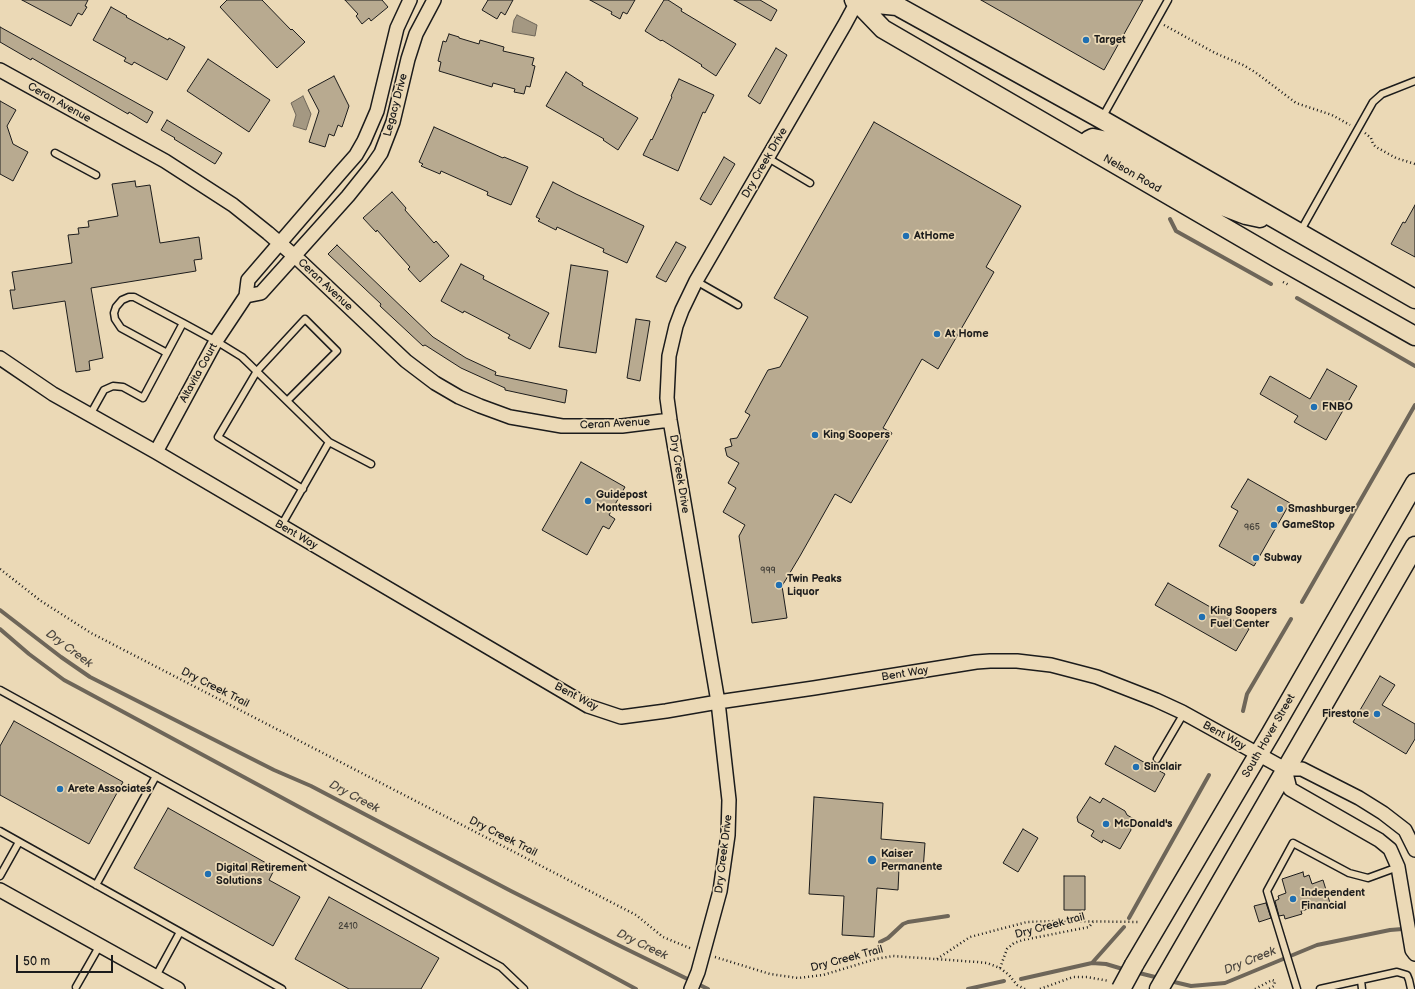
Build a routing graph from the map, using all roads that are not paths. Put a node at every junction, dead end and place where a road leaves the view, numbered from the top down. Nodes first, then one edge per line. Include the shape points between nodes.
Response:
1 (410, 0) edge
2 (434, 0) edge
3 (1168, 0) edge
4 (856, 1) edge
5 (0, 70) edge
6 (1415, 81) edge
7 (1101, 120) junction
8 (1084, 146) junction
9 (55, 153) dead end
10 (768, 158) junction
11 (96, 175) dead end
12 (810, 183) dead end
13 (1278, 221) junction
14 (1300, 233) junction
15 (280, 243) junction
16 (294, 256) junction
17 (696, 281) junction
18 (246, 296) junction
19 (1415, 299) edge
20 (738, 305) dead end
21 (183, 323) junction
22 (1415, 336) edge
23 (216, 340) junction
24 (167, 353) junction
25 (0, 358) edge
26 (257, 371) junction
27 (287, 401) junction
28 (90, 415) junction
29 (670, 420) junction
30 (329, 442) junction
31 (156, 452) junction
32 (371, 464) dead end
33 (1415, 483) edge
34 (303, 489) junction
35 (281, 526) junction
36 (1415, 546) edge
37 (0, 691) edge
38 (718, 702) junction
39 (1184, 713) junction
40 (1258, 755) junction
41 (1158, 760) dead end
42 (1285, 769) junction
43 (156, 776) junction
44 (0, 831) edge
45 (19, 842) junction
46 (1415, 850) edge
47 (1398, 867) junction
48 (0, 876) edge
49 (96, 885) junction
50 (0, 890) edge
51 (180, 932) junction
52 (100, 945) junction
53 (1414, 952) edge
54 (156, 976) junction
55 (1361, 980) junction
56 (1115, 985) edge
57 (78, 988) edge
58 (178, 989) edge
59 (282, 989) edge
60 (524, 989) edge
61 (691, 989) edge
62 (1159, 989) edge
63 (1298, 989) edge
64 (1320, 989) edge
65 (1362, 989) edge
66 (1411, 989) edge

1 - 15 street, Legacy Drive via 397,28 377,111 364,141 356,155
2 - 16 street, Legacy Drive via 414,40 393,122 380,153 348,196
3 - 7 lane
4 - 7 main road via 897,6
4 - 8 main road, Nelson Road via 883,29
4 - 10 street, Dry Creek Drive
5 - 15 street, Ceran Avenue via 165,161 233,205
6 - 14 lane via 1379,96 1370,107
7 - 13 main road
8 - 13 main road via 1094,138 1102,140 1220,205 1246,215
8 - 22 main road, Nelson Road
9 - 11 lane
10 - 12 lane
10 - 17 street, Dry Creek Drive
13 - 14 main road
14 - 19 main road
15 - 16 street, Ceran Avenue
15 - 18 street, Altavita Court via 248,280
16 - 18 street via 261,293
16 - 29 street, Ceran Avenue via 406,362 446,390 470,402 510,416 562,426 622,426
17 - 20 lane
17 - 29 street, Dry Creek Drive via 671,342 667,375
18 - 23 street, Altavita Court
21 - 23 lane
21 - 24 lane
21 - 24 lane via 134,297 122,300 116,307 115,319 121,328
23 - 26 lane via 242,357
23 - 31 street, Altavita Court
24 - 28 lane via 143,398 123,387 113,386 104,390
25 - 28 street, Bent Way via 53,394
26 - 27 lane
26 - 27 lane via 305,319 338,351
26 - 34 lane via 218,438
27 - 30 lane
28 - 31 street, Bent Way
29 - 38 street, Dry Creek Drive
30 - 32 lane
30 - 34 lane
31 - 35 street, Bent Way
33 - 40 main road, South Hover Street
34 - 35 lane
35 - 38 street, Bent Way via 588,706 621,717
36 - 42 main road
37 - 43 lane
38 - 39 street, Bent Way via 976,662 1003,661 1051,665 1088,674 1150,697
38 - 61 street, Dry Creek Drive via 729,800 729,824 720,891
39 - 40 street, Bent Way
39 - 41 lane
40 - 42 street, Bent Way
40 - 56 main road, South Hover Street, bridge via 1134,965
42 - 46 street, Bent Way via 1302,769 1359,798 1405,830
42 - 47 street via 1290,789 1380,840 1390,849
42 - 62 main road
43 - 49 lane
43 - 60 lane via 501,967
44 - 45 lane
45 - 48 lane
45 - 49 lane
47 - 53 street
47 - 63 lane via 1368,878 1349,873 1293,843 1267,891
49 - 51 lane
50 - 52 street
51 - 54 lane
51 - 59 lane
52 - 54 street
52 - 57 lane
54 - 58 street
55 - 64 lane
55 - 65 lane
55 - 66 lane via 1397,972 1407,975

